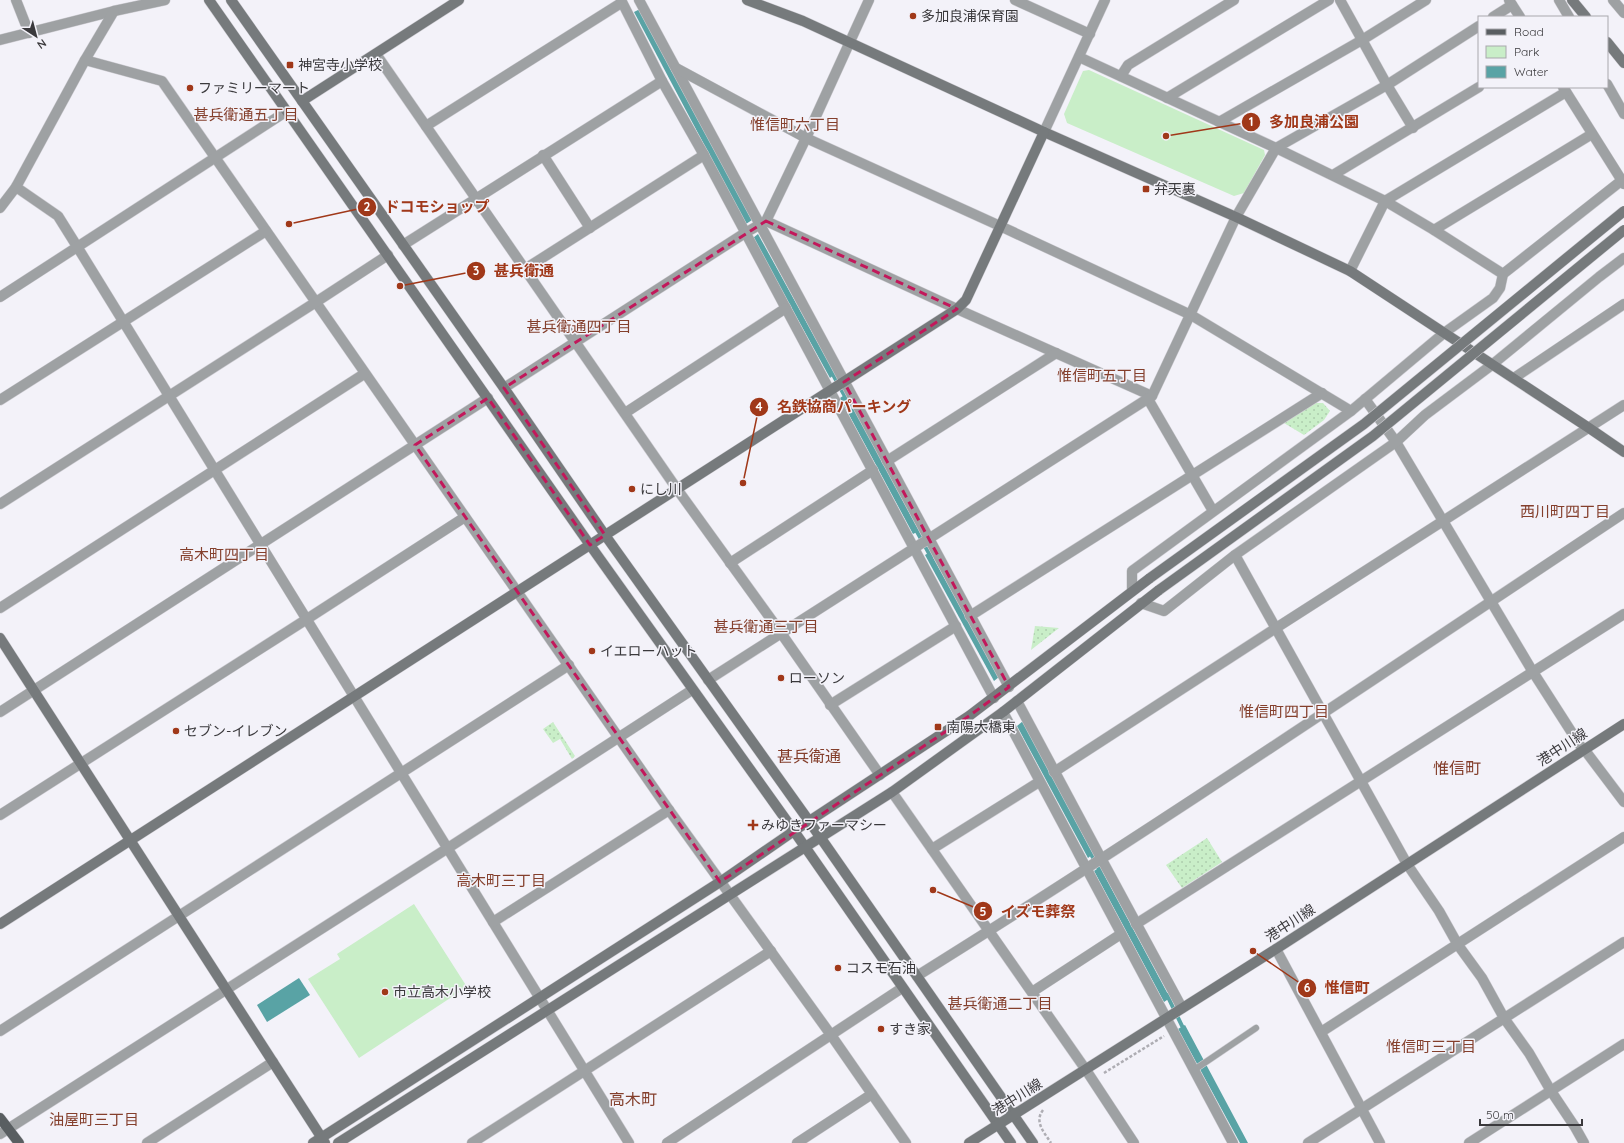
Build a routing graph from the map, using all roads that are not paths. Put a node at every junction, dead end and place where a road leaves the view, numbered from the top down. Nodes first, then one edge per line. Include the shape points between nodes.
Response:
1 (16, 0) edge
2 (165, 0) edge
3 (208, 0) edge
4 (231, 0) edge
5 (459, 0) edge
6 (639, 0) edge
7 (747, 0) edge
8 (869, 0) edge
9 (1015, 0) edge
10 (1105, 0) edge
11 (1234, 0) edge
12 (1329, 0) edge
13 (1340, 0) edge
14 (1426, 0) edge
15 (1559, 0) edge
16 (1572, 0) edge
17 (1613, 0) edge
18 (621, 1) edge
19 (1511, 2) edge
20 (114, 11) junction
21 (1624, 13) edge
22 (1494, 16) edge
23 (1519, 16) edge
24 (1568, 16) edge
25 (1585, 16) edge
26 (1478, 27) edge
27 (29, 33) junction
28 (1090, 34) junction
29 (0, 40) edge
30 (1362, 40) junction
31 (850, 42) junction
32 (1608, 43) edge
33 (376, 54) junction
34 (1079, 57) junction
35 (85, 60) junction
36 (1624, 63) edge
37 (676, 68) junction
38 (1121, 76) junction
39 (662, 81) junction
40 (1387, 85) junction
41 (1608, 86) edge
42 (1478, 88) edge
43 (1565, 89) edge
44 (1167, 98) junction
45 (302, 101) junction
46 (287, 111) junction
47 (1624, 114) edge
48 (1219, 122) junction
49 (426, 126) junction
50 (1413, 128) junction
51 (1044, 132) junction
52 (1592, 134) junction
53 (806, 138) junction
54 (1276, 148) junction
55 (543, 155) junction
56 (704, 155) junction
57 (216, 158) junction
58 (1333, 175) junction
59 (1623, 183) edge
60 (16, 187) junction
61 (476, 198) junction
62 (1385, 201) junction
63 (0, 208) edge
64 (1624, 211) edge
65 (1236, 217) junction
66 (1000, 226) junction
67 (590, 228) junction
68 (755, 228) junction
69 (1434, 230) junction
70 (1624, 230) edge
71 (266, 231) junction
72 (403, 245) junction
73 (78, 248) junction
74 (388, 255) junction
75 (1624, 258) edge
76 (525, 269) junction
77 (1350, 271) junction
78 (1503, 274) junction
79 (0, 298) edge
80 (316, 302) junction
81 (1624, 304) edge
82 (786, 308) junction
83 (957, 309) junction
84 (1191, 315) junction
85 (124, 321) junction
86 (1444, 333) junction
87 (576, 341) junction
88 (1056, 353) junction
89 (1493, 364) junction
90 (364, 374) junction
91 (1514, 378) junction
92 (837, 387) junction
93 (504, 388) junction
94 (1322, 393) junction
95 (170, 396) junction
96 (1150, 397) junction
97 (488, 398) junction
98 (1365, 399) junction
99 (0, 400) edge
100 (1624, 405) edge
101 (1351, 411) junction
102 (625, 413) junction
103 (1589, 428) junction
104 (1396, 442) junction
105 (415, 445) junction
106 (1624, 452) edge
107 (887, 462) junction
108 (215, 470) junction
109 (873, 470) junction
110 (1191, 474) junction
111 (677, 488) junction
112 (0, 504) edge
113 (1213, 510) junction
114 (1624, 513) edge
115 (465, 517) junction
116 (1443, 521) junction
117 (605, 535) junction
118 (928, 540) junction
119 (261, 544) junction
120 (590, 545) junction
121 (916, 548) junction
122 (1235, 555) junction
123 (730, 562) junction
124 (517, 591) junction
125 (1132, 591) junction
126 (1491, 601) junction
127 (1141, 603) junction
128 (0, 608) edge
129 (1624, 614) edge
130 (970, 616) junction
131 (307, 619) junction
132 (956, 626) junction
133 (1276, 628) junction
134 (781, 633) junction
135 (0, 638) edge
136 (569, 665) junction
137 (1533, 672) junction
138 (708, 680) junction
139 (1009, 686) junction
140 (34, 690) junction
141 (692, 690) junction
142 (355, 696) junction
143 (994, 698) junction
144 (1018, 701) junction
145 (830, 704) junction
146 (0, 712) edge
147 (1003, 712) junction
148 (1324, 713) junction
149 (1624, 724) edge
150 (619, 737) junction
151 (1584, 749) junction
152 (81, 763) junction
153 (1054, 772) junction
154 (402, 773) junction
155 (880, 775) junction
156 (1362, 781) junction
157 (1039, 782) junction
158 (892, 792) junction
159 (1624, 802) edge
160 (669, 810) junction
161 (0, 815) edge
162 (809, 821) junction
163 (794, 831) junction
164 (1624, 837) edge
165 (821, 838) junction
166 (130, 840) junction
167 (805, 847) junction
168 (448, 848) junction
169 (932, 849) junction
170 (1094, 863) junction
171 (1408, 864) junction
172 (720, 882) junction
173 (730, 895) junction
174 (179, 916) junction
175 (493, 922) junction
176 (0, 924) edge
177 (1136, 924) junction
178 (989, 931) junction
179 (1121, 934) junction
180 (1624, 942) edge
181 (1458, 945) junction
182 (1276, 949) junction
183 (771, 951) junction
184 (917, 976) junction
185 (902, 988) junction
186 (226, 990) junction
187 (1032, 992) junction
188 (540, 998) junction
189 (1181, 1009) junction
190 (547, 1010) junction
191 (1169, 1016) junction
192 (1504, 1018) junction
193 (1256, 1028) dead end
194 (0, 1031) edge
195 (1321, 1032) junction
196 (831, 1035) junction
197 (1624, 1044) edge
198 (273, 1062) junction
199 (1196, 1068) junction
200 (1086, 1070) junction
201 (585, 1071) junction
202 (1551, 1092) junction
203 (872, 1094) junction
204 (1362, 1109) junction
205 (1014, 1116) junction
206 (0, 1118) edge
207 (998, 1125) junction
208 (9, 1128) junction
209 (0, 1134) edge
210 (319, 1141) edge
211 (19, 1143) edge
212 (147, 1143) edge
213 (338, 1143) edge
214 (472, 1143) edge
215 (629, 1143) edge
216 (667, 1143) edge
217 (797, 1143) edge
218 (906, 1143) edge
219 (970, 1143) edge
220 (1010, 1143) edge
221 (1033, 1143) edge
222 (1134, 1143) edge
223 (1233, 1143) edge
224 (1308, 1143) edge
225 (1380, 1143) edge
226 (1469, 1143) edge
227 (1584, 1143) edge

1 - 27 street
2 - 20 street
3 - 46 street
4 - 45 street
5 - 33 street
6 - 37 street
7 - 31 street
8 - 31 street
9 - 28 street
10 - 28 street
11 - 38 street via 1128,65
12 - 44 street
13 - 30 street
14 - 30 street
15 - 24 street
16 - 25 street
17 - 21 street
18 - 39 street
18 - 49 street
19 - 22 street
19 - 23 street
20 - 27 street
20 - 35 street
26 - 40 street
27 - 29 street
28 - 34 street
30 - 40 street
30 - 48 street
31 - 51 street
31 - 53 street
32 - 36 street
33 - 45 street
33 - 49 street
34 - 38 street
34 - 51 street
35 - 57 street via 162,81
35 - 60 street
37 - 53 street
37 - 68 street
38 - 44 street
39 - 55 street
39 - 56 street
40 - 50 street
40 - 54 street
41 - 47 street
42 - 50 street
43 - 52 street
43 - 62 street
44 - 48 street
45 - 72 street
46 - 57 street
46 - 74 street
48 - 54 street
49 - 61 street
50 - 58 street
51 - 65 street
51 - 66 street
52 - 59 street
52 - 69 street
53 - 66 street
53 - 68 street
54 - 58 street
54 - 65 street
55 - 61 street
55 - 67 street
56 - 67 street
56 - 68 street
57 - 71 street
57 - 73 street
58 - 62 street
59 - 78 street
60 - 63 street
60 - 73 street via 58,216
61 - 72 street
61 - 76 street
62 - 69 street
62 - 77 street
64 - 125 street, bridge via 1364,424
65 - 77 street
65 - 84 street
66 - 83 street via 966,300
66 - 84 street
67 - 76 street
68 - 82 street
68 - 83 street
68 - 87 street
68 - 92 street
69 - 78 street
70 - 127 street, bridge via 1373,436
71 - 80 street
71 - 85 street
72 - 93 street
73 - 79 street
73 - 85 street
74 - 80 street
74 - 97 street
75 - 89 street
76 - 87 street
77 - 86 street
78 - 86 street via 1500,288 1492,298
80 - 90 street
80 - 95 street
81 - 91 street
82 - 92 street
82 - 102 street
83 - 88 street
83 - 92 street
84 - 94 street
84 - 96 street
85 - 95 street
85 - 99 street
86 - 89 street
86 - 98 street
87 - 93 street
87 - 102 street
88 - 96 street
88 - 107 street
89 - 91 street
89 - 104 street via 1426,415
90 - 105 street
90 - 108 street
91 - 103 street
92 - 107 street
92 - 109 street
92 - 111 street
93 - 117 street
94 - 101 street
94 - 110 street
95 - 108 street
95 - 112 street
96 - 110 street
96 - 118 street
97 - 105 street
97 - 120 street
98 - 101 street
98 - 104 street
100 - 103 street
101 - 113 street
102 - 111 street
103 - 106 street
103 - 116 street
104 - 116 street
104 - 122 street
105 - 115 street
105 - 119 street
107 - 118 street
108 - 119 street
108 - 128 street
109 - 121 street
109 - 123 street
110 - 113 street
110 - 130 street
111 - 117 street
111 - 123 street
113 - 125 street via 1132,571
114 - 126 street
115 - 124 street
115 - 131 street
116 - 126 street
116 - 133 street
117 - 120 street
117 - 138 street
118 - 121 street
118 - 130 street
119 - 131 street
119 - 140 street
120 - 124 street
120 - 141 street
121 - 132 street
121 - 134 street
122 - 127 street via 1164,611
122 - 133 street
123 - 134 street
124 - 136 street
124 - 142 street
125 - 139 street
126 - 137 street
126 - 148 street
127 - 144 street
129 - 137 street
130 - 139 street
131 - 142 street
131 - 152 street
132 - 143 street
132 - 145 street
133 - 148 street
133 - 153 street
134 - 138 street
134 - 145 street
135 - 140 street
136 - 150 street
136 - 154 street
137 - 151 street
137 - 156 street
138 - 162 street
139 - 143 street
140 - 146 street
140 - 152 street
141 - 150 street
141 - 163 street
142 - 154 street
142 - 166 street
143 - 155 street
144 - 147 street
144 - 153 street
145 - 155 street
147 - 157 street
147 - 158 street
148 - 156 street
148 - 170 street
149 - 151 street, 港中川線
150 - 160 street
150 - 168 street
151 - 159 street
151 - 171 street, 港中川線
152 - 161 street
152 - 166 street
153 - 170 street
154 - 168 street
154 - 174 street
155 - 162 street
156 - 171 street
156 - 177 street
157 - 169 street
157 - 170 street
158 - 165 street
158 - 169 street
160 - 172 street
160 - 175 street
162 - 163 street
162 - 165 street
163 - 167 street
163 - 172 street
164 - 181 street
165 - 167 street
165 - 184 street
166 - 174 street
166 - 176 street
167 - 173 street
167 - 185 street
168 - 175 street
168 - 186 street
169 - 178 street
170 - 177 street
170 - 178 street
170 - 179 street
171 - 181 street
171 - 182 street, 港中川線
172 - 173 street
172 - 188 street
173 - 183 street
173 - 190 street
174 - 186 street
174 - 194 street
175 - 188 street
177 - 189 street
178 - 184 street
178 - 187 street
179 - 187 street
179 - 191 street
180 - 192 street
181 - 192 street via 1482,978
181 - 195 street
182 - 189 street, 港中川線
182 - 195 street
183 - 196 street
183 - 201 street
184 - 205 street
185 - 196 street
185 - 207 street
186 - 198 street
186 - 208 street
187 - 200 street
188 - 190 street
188 - 210 street
189 - 191 street, 港中川線
190 - 201 street
190 - 213 street
191 - 199 street
191 - 200 street, 港中川線
192 - 202 street via 1529,1053
192 - 204 street
193 - 199 lane
195 - 204 street
196 - 203 street
196 - 216 street
197 - 202 street
198 - 210 street
198 - 212 street
199 - 223 street
200 - 205 street, 港中川線
200 - 222 street
201 - 214 street
201 - 215 street
202 - 226 street
202 - 227 street
203 - 217 street
203 - 218 street
204 - 224 street
204 - 225 street
205 - 207 street, 港中川線
205 - 221 street
206 - 208 main road
207 - 219 street, 港中川線
207 - 220 street
208 - 209 street
208 - 211 main road

